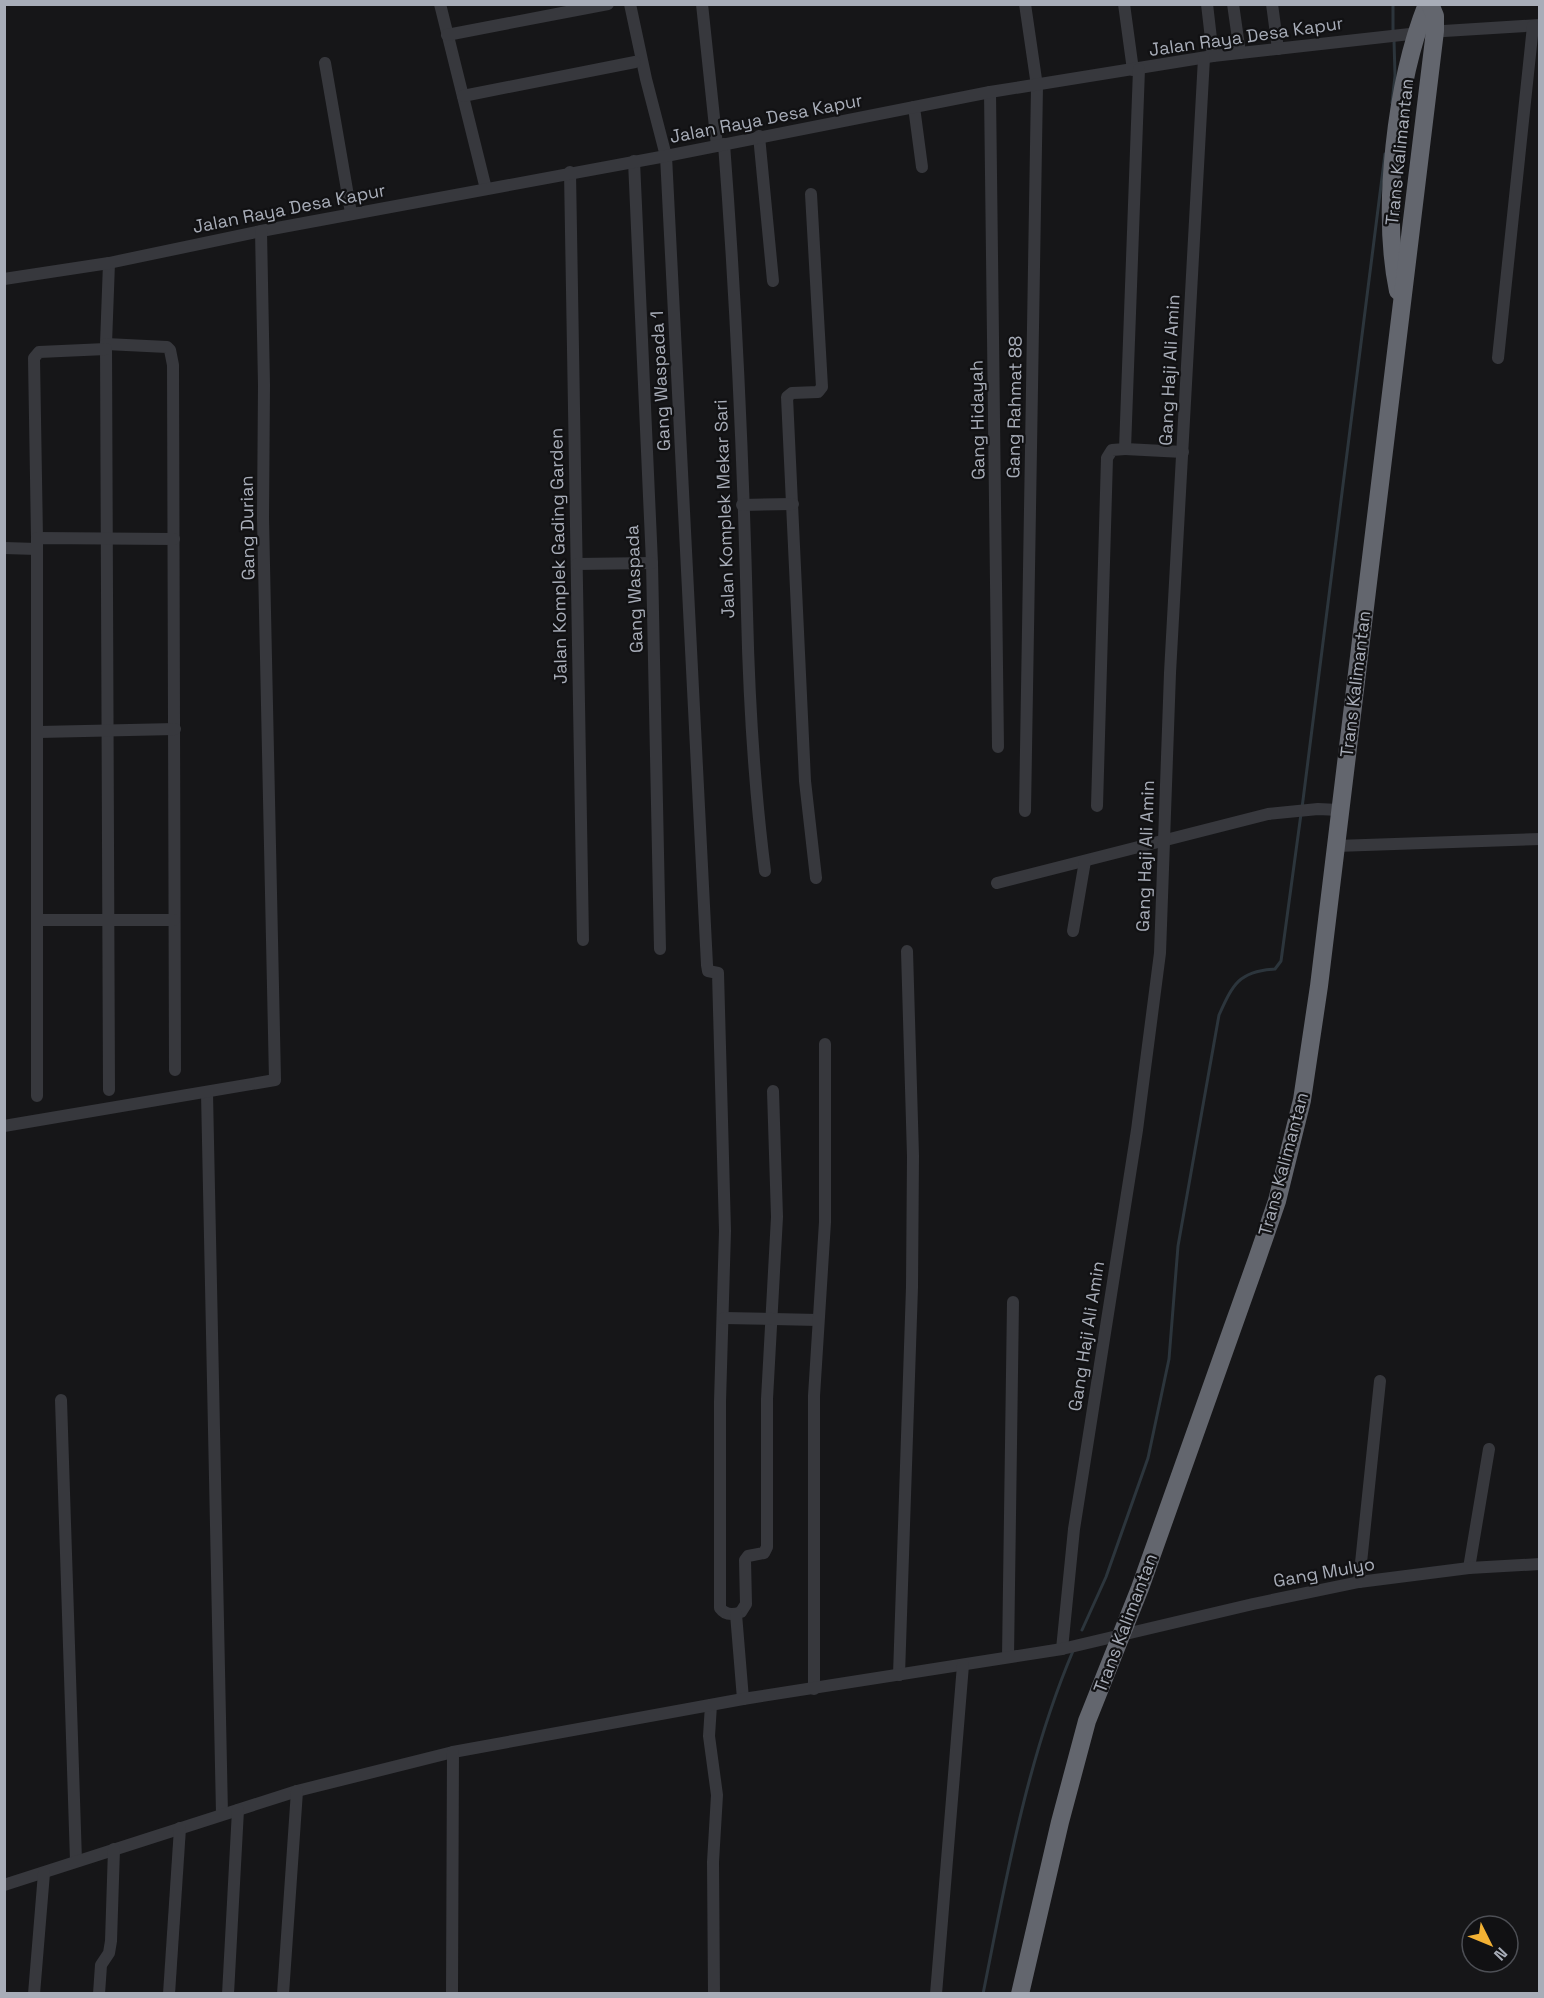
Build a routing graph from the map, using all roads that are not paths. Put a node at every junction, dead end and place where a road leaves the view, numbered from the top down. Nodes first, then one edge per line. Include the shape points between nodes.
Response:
1 (441, 4) edge
2 (608, 4) edge
3 (630, 4) edge
4 (702, 4) edge
5 (1025, 4) edge
6 (1124, 4) edge
7 (1207, 4) edge
8 (1233, 4) edge
9 (1272, 4) edge
10 (1429, 4) edge
11 (1536, 25) edge
12 (1442, 31) junction
13 (1416, 33) junction
14 (447, 36) junction
15 (1278, 49) junction
16 (1240, 53) junction
17 (1209, 57) junction
18 (635, 62) dead end
19 (325, 63) dead end
20 (1136, 70) junction
21 (1037, 86) junction
22 (990, 92) junction
23 (463, 96) junction
24 (914, 107) junction
25 (759, 136) junction
26 (721, 145) junction
27 (666, 156) junction
28 (634, 161) junction
29 (921, 167) dead end
30 (570, 172) junction
31 (486, 189) junction
32 (811, 194) dead end
33 (351, 213) junction
34 (261, 231) junction
35 (109, 263) junction
36 (4, 279) edge
37 (773, 281) dead end
38 (1400, 302) junction
39 (106, 346) junction
40 (1498, 358) dead end
41 (1125, 449) junction
42 (1183, 452) junction
43 (793, 504) junction
44 (742, 505) junction
45 (108, 537) junction
46 (174, 539) junction
47 (37, 544) junction
48 (4, 548) edge
49 (652, 563) junction
50 (577, 564) junction
51 (175, 729) junction
52 (106, 730) junction
53 (39, 732) junction
54 (998, 747) dead end
55 (1097, 806) dead end
56 (1339, 810) junction
57 (1025, 811) dead end
58 (1539, 839) edge
59 (1166, 840) junction
60 (1336, 846) junction
61 (1085, 861) junction
62 (765, 871) dead end
63 (816, 878) dead end
64 (997, 884) dead end
65 (38, 920) junction
66 (174, 920) junction
67 (106, 921) junction
68 (1073, 931) dead end
69 (583, 940) dead end
70 (660, 949) dead end
71 (908, 951) dead end
72 (825, 1044) dead end
73 (175, 1070) dead end
74 (109, 1090) dead end
75 (773, 1091) dead end
76 (207, 1094) junction
77 (37, 1096) dead end
78 (4, 1126) edge
79 (1014, 1302) dead end
80 (724, 1318) junction
81 (771, 1319) junction
82 (818, 1320) junction
83 (1380, 1381) dead end
84 (61, 1400) dead end
85 (1489, 1449) dead end
86 (1539, 1564) edge
87 (1469, 1568) junction
88 (1359, 1582) junction
89 (736, 1614) junction
90 (1119, 1638) junction
91 (1065, 1649) junction
92 (1008, 1657) junction
93 (963, 1665) junction
94 (899, 1675) junction
95 (814, 1689) junction
96 (743, 1699) junction
97 (711, 1705) junction
98 (453, 1752) junction
99 (297, 1791) junction
100 (238, 1810) junction
101 (222, 1814) junction
102 (180, 1828) junction
103 (114, 1849) junction
104 (76, 1861) junction
105 (44, 1873) junction
106 (4, 1885) edge
107 (34, 1994) edge
108 (99, 1994) edge
109 (169, 1994) edge
110 (228, 1994) edge
111 (283, 1994) edge
112 (452, 1994) edge
113 (714, 1994) edge
114 (936, 1994) edge
115 (1020, 1994) edge

1 - 14 street
2 - 14 street
3 - 27 street, Gang Waspada 1
4 - 26 street, Jalan Komplek Mekar Sari
5 - 21 street, Gang Rahmat 88
6 - 20 street
7 - 17 street, Gang Haji Ali Amin
8 - 16 street
9 - 15 street
10 - 12 highway, Trans Kalimantan
10 - 13 highway, Trans Kalimantan
11 - 12 street, Jalan Raya Desa Kapur
11 - 40 street
12 - 13 street, Jalan Raya Desa Kapur
12 - 38 highway, Trans Kalimantan
13 - 15 street, Jalan Raya Desa Kapur
13 - 38 highway, Trans Kalimantan via 1402,97 1390,218
14 - 23 street
15 - 16 street, Jalan Raya Desa Kapur
16 - 17 street, Jalan Raya Desa Kapur
17 - 20 street, Jalan Raya Desa Kapur
17 - 42 street, Gang Haji Ali Amin
18 - 23 street
19 - 33 street
20 - 21 street, Jalan Raya Desa Kapur
20 - 41 street
21 - 22 street, Jalan Raya Desa Kapur
21 - 57 street, Gang Rahmat 88
22 - 24 street, Jalan Raya Desa Kapur
22 - 54 street, Gang Hidayah
23 - 31 street
24 - 25 street, Jalan Raya Desa Kapur
24 - 29 street
25 - 26 street, Jalan Raya Desa Kapur
25 - 37 street
26 - 27 street, Jalan Raya Desa Kapur
26 - 44 street, Jalan Komplek Mekar Sari via 732,251
27 - 28 street, Jalan Raya Desa Kapur
27 - 80 street, Gang Waspada 1 via 707,965 708,971 718,973
28 - 30 street, Jalan Raya Desa Kapur
28 - 49 street, Gang Waspada
30 - 31 street, Jalan Raya Desa Kapur
30 - 50 street, Jalan Komplek Gading Garden
31 - 33 street, Jalan Raya Desa Kapur
32 - 43 street via 822,387 818,392 792,393 787,397
33 - 34 street, Jalan Raya Desa Kapur
34 - 35 street, Jalan Raya Desa Kapur
34 - 76 street, Gang Durian via 275,1080
35 - 36 street, Jalan Raya Desa Kapur
35 - 39 street
38 - 56 highway, Trans Kalimantan
39 - 45 street
39 - 46 street via 163,345 171,350
39 - 47 street via 39,352 34,358
41 - 42 street
41 - 55 street via 1112,450 1107,458
42 - 59 street, Gang Haji Ali Amin via 1170,673
43 - 44 street
43 - 63 street via 805,781
44 - 62 street, Jalan Komplek Mekar Sari via 749,704
45 - 46 street
45 - 47 street
45 - 52 street
46 - 51 street
47 - 48 street
47 - 53 street
49 - 50 street
49 - 70 street, Gang Waspada
50 - 69 street, Jalan Komplek Gading Garden
51 - 52 street
51 - 66 street
52 - 53 street
52 - 67 street
53 - 65 street
56 - 59 street via 1268,814
56 - 60 highway, Trans Kalimantan
58 - 60 street
59 - 61 street
59 - 91 street, Gang Haji Ali Amin via 1156,997 1074,1529
60 - 90 highway, Trans Kalimantan via 1312,1039 1290,1154 1260,1249
61 - 64 street
61 - 68 street
65 - 67 street
65 - 77 street
66 - 67 street
66 - 73 street
67 - 74 street
71 - 94 street via 913,1263
72 - 82 street via 825,1222
75 - 81 street via 777,1217
76 - 78 street
76 - 101 street
79 - 92 street
80 - 81 street
80 - 89 street via 720,1608
81 - 82 street
81 - 89 street via 767,1547 764,1553 745,1560 746,1604
82 - 95 street via 814,1396
83 - 88 street
84 - 104 street
85 - 87 street
86 - 87 street, Gang Mulyo
87 - 88 street, Gang Mulyo
88 - 90 street, Gang Mulyo
89 - 96 street
90 - 91 street, Gang Mulyo
90 - 115 highway, Trans Kalimantan via 1087,1721
91 - 92 street, Gang Mulyo
92 - 93 street, Gang Mulyo
93 - 94 street, Gang Mulyo
93 - 114 street
94 - 95 street, Gang Mulyo
95 - 96 street, Gang Mulyo
96 - 97 street, Gang Mulyo
97 - 98 street, Gang Mulyo
97 - 113 street via 709,1736 717,1795 712,1862
98 - 99 street, Gang Mulyo
98 - 112 street via 457,1898
99 - 100 street, Gang Mulyo
99 - 111 street
100 - 101 street, Gang Mulyo
100 - 110 street
101 - 102 street, Gang Mulyo
102 - 103 street, Gang Mulyo
102 - 109 street
103 - 104 street, Gang Mulyo
103 - 108 street via 111,1941 101,1965
104 - 105 street, Gang Mulyo
105 - 106 street, Gang Mulyo
105 - 107 street

